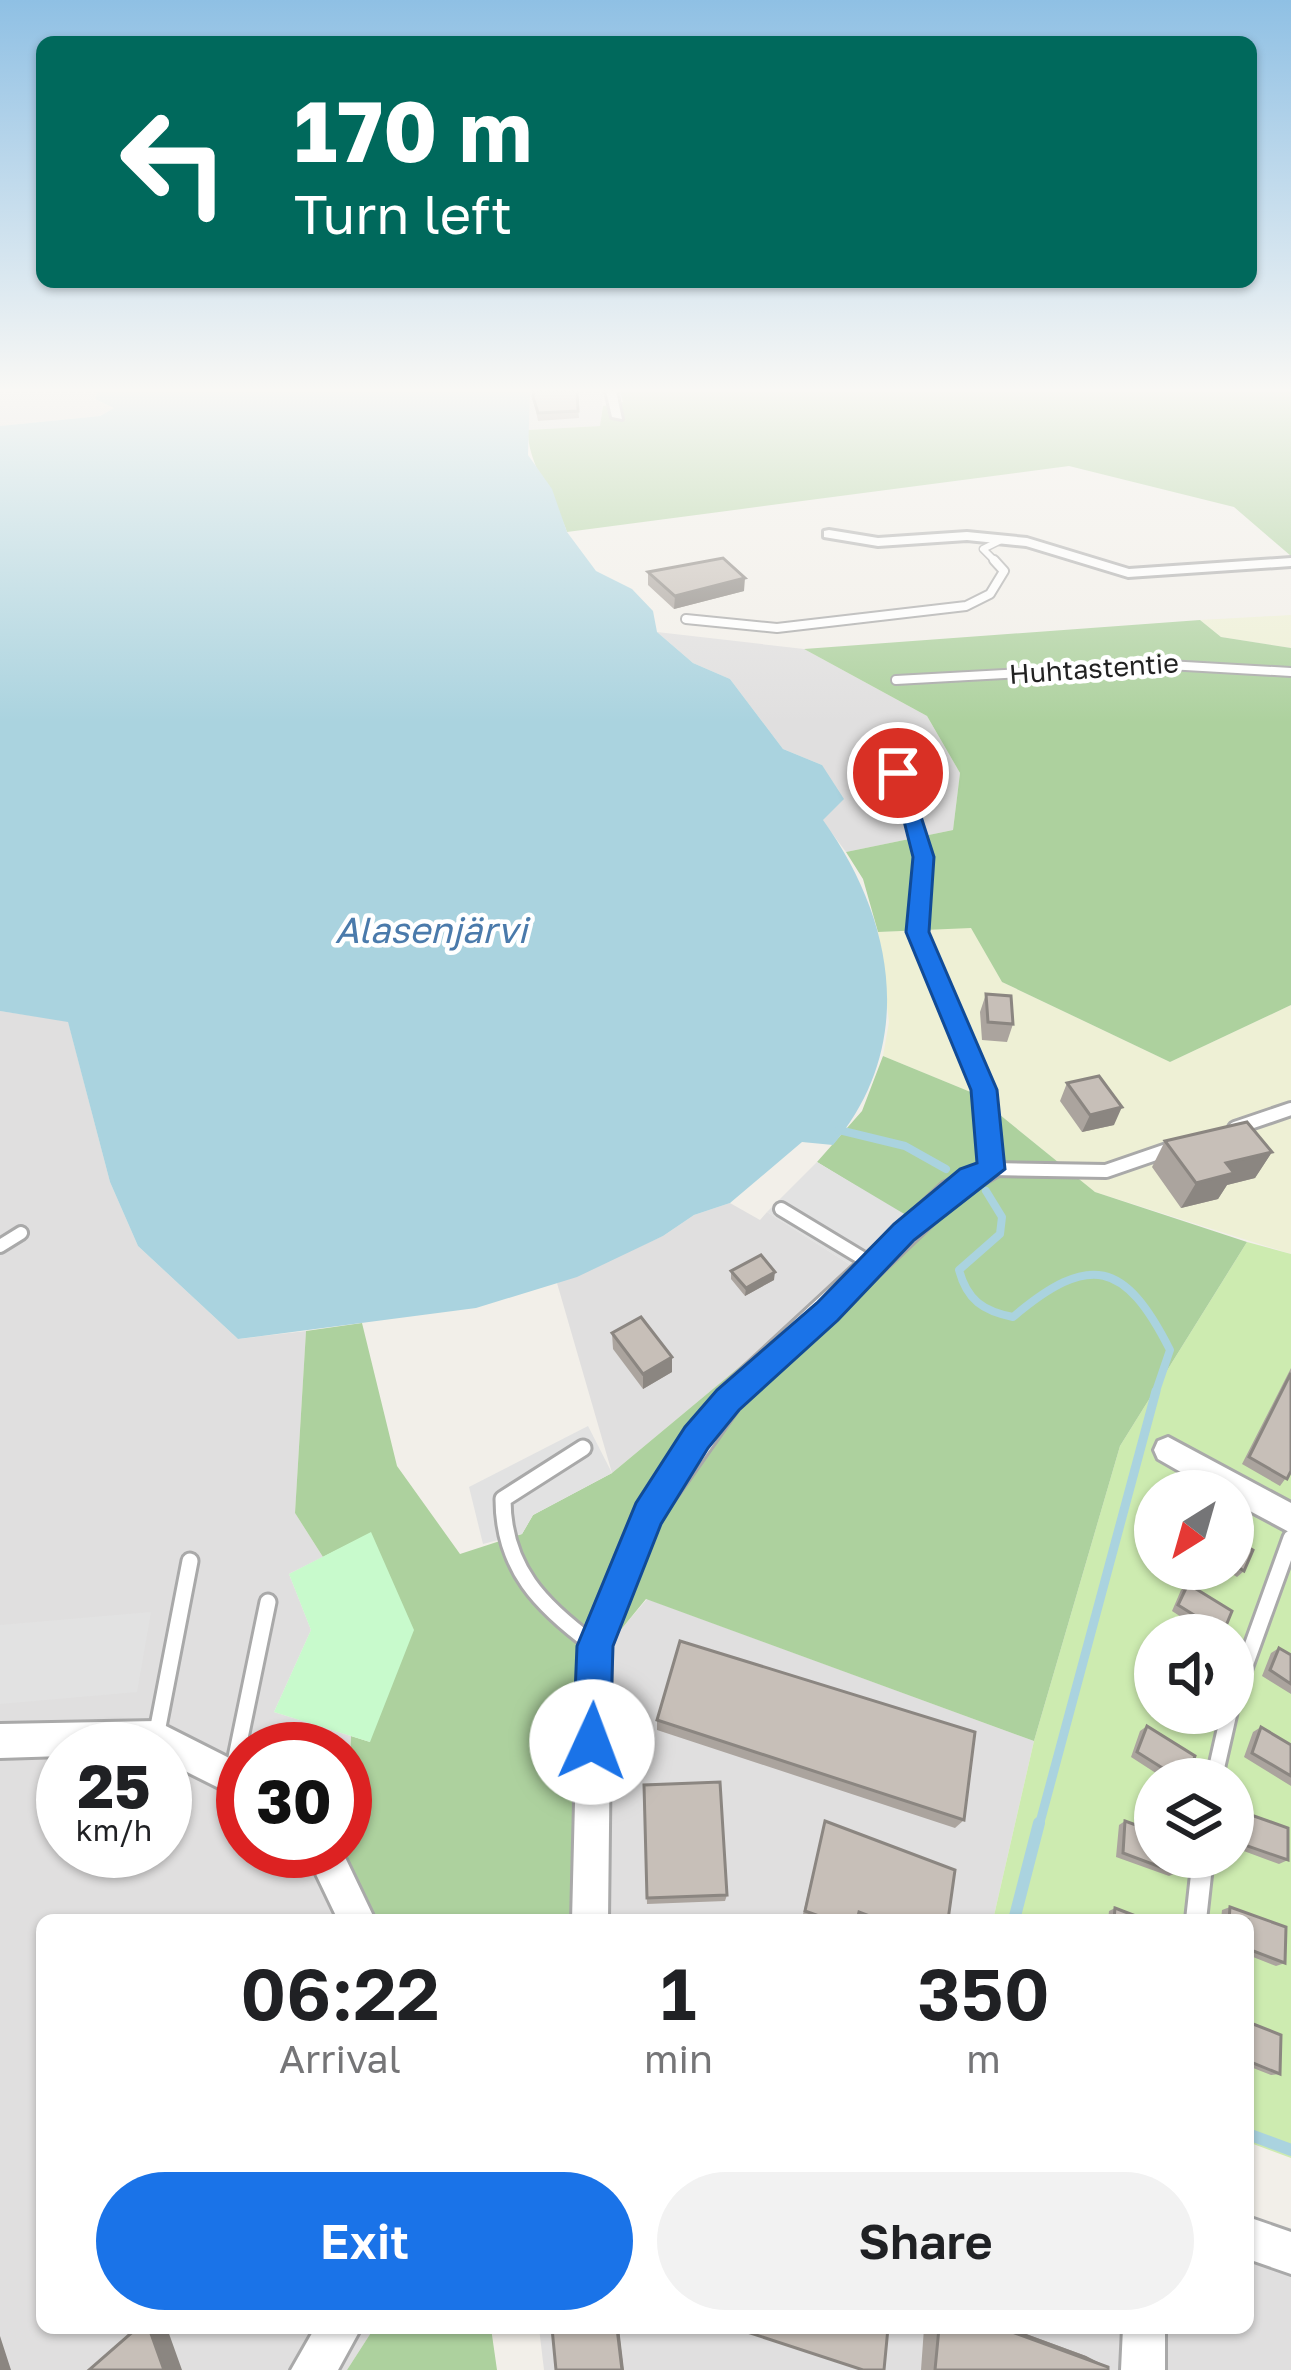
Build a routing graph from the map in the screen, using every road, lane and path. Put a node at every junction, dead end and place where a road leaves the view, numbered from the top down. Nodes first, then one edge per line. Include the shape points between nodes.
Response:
1 (829, 534) dead end
2 (1001, 540) junction
3 (1291, 562) edge
4 (686, 619) dead end
5 (1291, 672) edge
6 (896, 680) dead end
7 (898, 773) dead end
8 (1291, 1109) edge
9 (1223, 1132) edge
10 (1186, 1144) edge
11 (991, 1169) junction
12 (781, 1209) dead end
13 (21, 1233) dead end
14 (0, 1246) edge
15 (872, 1264) junction
16 (583, 1448) dead end
17 (1168, 1450) dead end
18 (1291, 1519) edge
19 (1291, 1538) edge
20 (190, 1561) dead end
21 (268, 1602) dead end
22 (1254, 1641) edge
23 (595, 1646) junction
24 (159, 1722) edge
25 (248, 1722) edge
26 (36, 1740) edge
27 (0, 1741) edge
28 (336, 1878) edge
29 (1201, 1878) edge
30 (354, 1914) edge
31 (590, 1914) edge
32 (1197, 1914) edge
33 (1254, 2240) edge
34 (1291, 2253) edge
35 (336, 2334) edge
36 (1144, 2334) edge
37 (313, 2370) edge
38 (1143, 2370) edge

1 - 2 street via 878,542
2 - 3 street via 1044,544 1128,573
2 - 4 lane via 982,549 1004,571 1001,581 966,606 777,628
5 - 6 lane, Huhtastentie via 1262,663 1180,663
7 - 11 lane via 923,857 917,932 984,1090
8 - 9 lane
10 - 11 lane via 1106,1171
11 - 15 street via 952,1190
12 - 15 lane
13 - 14 lane
15 - 23 street via 697,1438 647,1515
16 - 23 lane via 503,1499 500,1535 513,1567 561,1622
17 - 18 street
19 - 22 lane
20 - 24 lane
21 - 25 lane
23 - 31 street
26 - 27 street
28 - 30 street
29 - 32 lane
33 - 34 street
35 - 37 street
36 - 38 street

